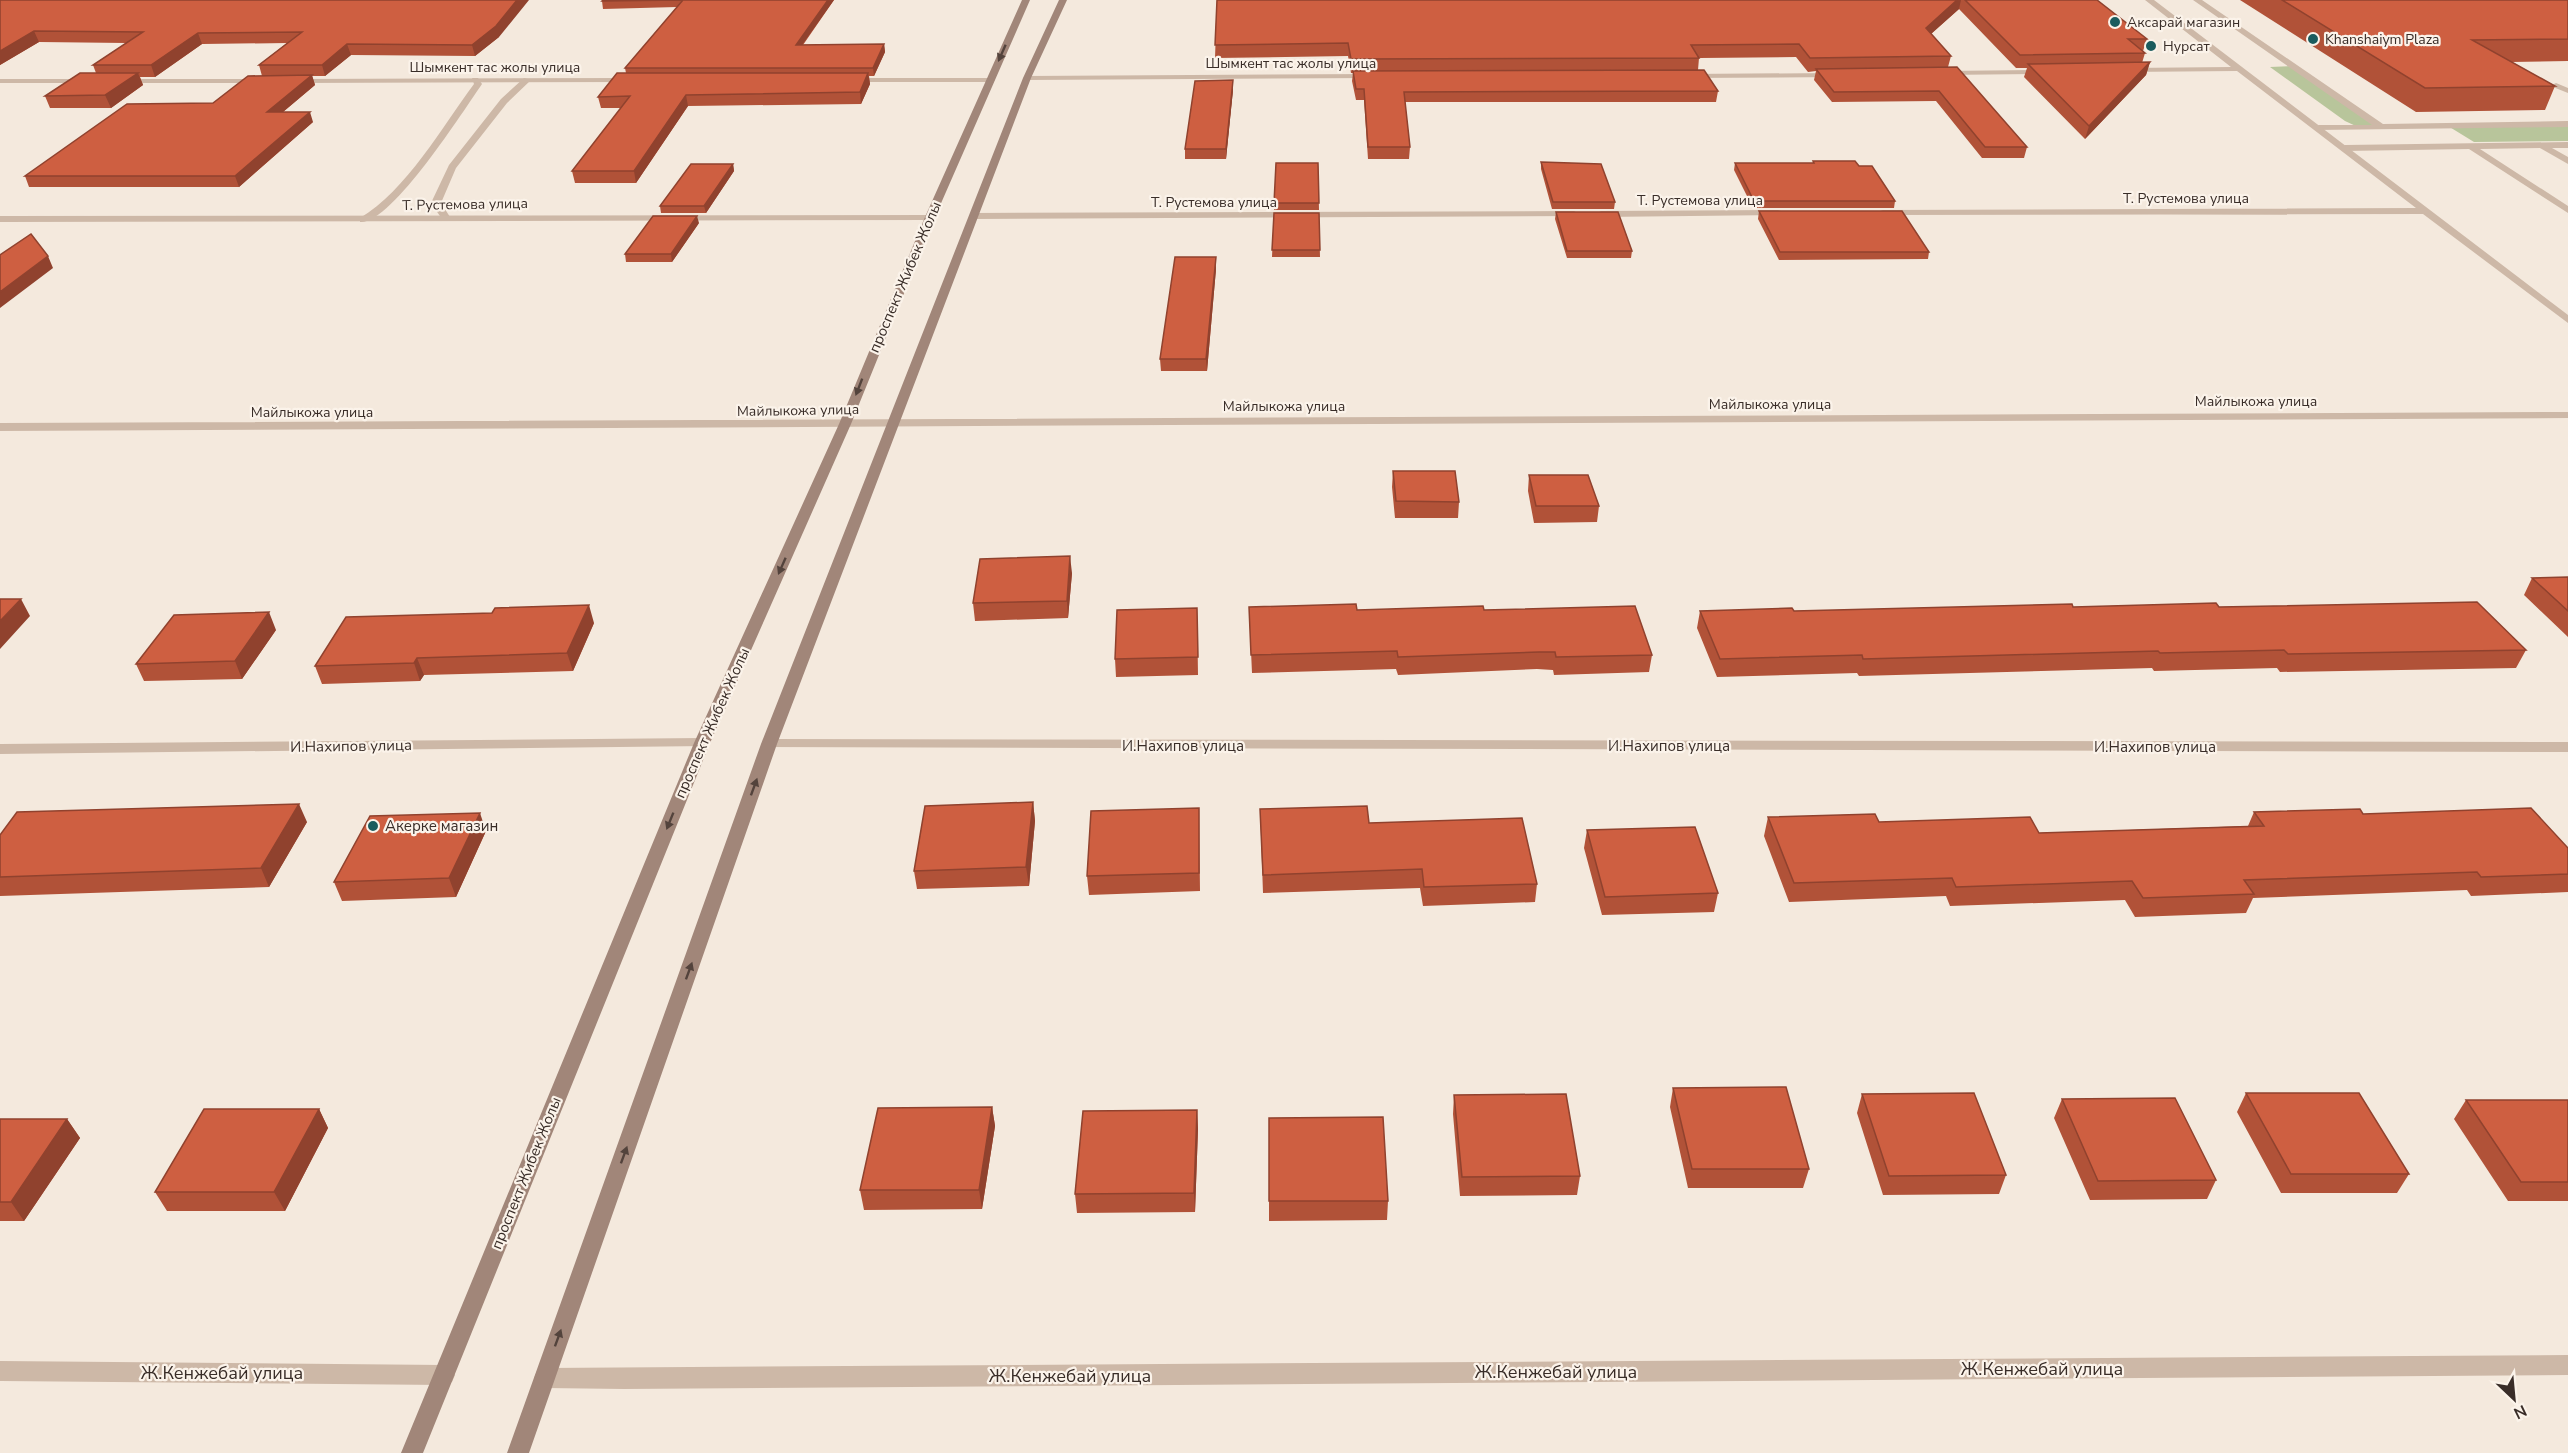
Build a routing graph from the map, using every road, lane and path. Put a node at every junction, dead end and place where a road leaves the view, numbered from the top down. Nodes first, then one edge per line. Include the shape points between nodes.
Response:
1 (1026, 0) edge
2 (1063, 0) edge
3 (2149, 0) edge
4 (2197, 0) edge
5 (2239, 69) junction
6 (2122, 70) edge
7 (2051, 72) edge
8 (1933, 74) edge
9 (1839, 75) edge
10 (1381, 76) edge
11 (1676, 76) edge
12 (1027, 78) junction
13 (475, 80) junction
14 (527, 80) junction
15 (645, 80) edge
16 (834, 80) edge
17 (991, 80) junction
18 (0, 81) edge
19 (95, 81) edge
20 (119, 81) edge
21 (273, 81) edge
22 (285, 81) edge
23 (2556, 85) edge
24 (2568, 91) edge
25 (2568, 124) edge
26 (2439, 126) junction
27 (2381, 127) junction
28 (2319, 128) junction
29 (2568, 145) edge
30 (2470, 146) junction
31 (2543, 146) junction
32 (2345, 148) junction
33 (2568, 161) edge
34 (2568, 210) edge
35 (2426, 211) junction
36 (1794, 213) edge
37 (1878, 213) edge
38 (1580, 214) edge
39 (1592, 214) edge
40 (974, 216) junction
41 (445, 217) junction
42 (930, 217) junction
43 (0, 219) edge
44 (363, 219) junction
45 (2568, 320) edge
46 (2568, 415) edge
47 (893, 423) junction
48 (845, 424) junction
49 (0, 427) edge
50 (702, 743) junction
51 (769, 744) junction
52 (2568, 747) edge
53 (0, 749) edge
54 (2568, 1365) edge
55 (0, 1371) edge
56 (444, 1375) junction
57 (544, 1378) junction
58 (412, 1453) edge
59 (518, 1453) edge

1 -> 17 street, проспект Жибек Жолы
2 - 12 street
3 - 5 street
4 - 27 street
5 - 6 street
5 - 28 street
7 - 8 street
9 - 11 street
10 - 12 street, Шымкент тас жолы улица
12 - 40 street
13 - 14 street, Шымкент тас жолы улица
13 - 22 street, Шымкент тас жолы улица
13 - 44 street via 478,84 403,188 382,209
14 - 15 street, Шымкент тас жолы улица
14 - 41 street via 504,101 452,167 436,203
16 - 17 street
17 - 42 street, проспект Жибек Жолы
18 - 19 street
20 - 21 street
23 - 24 street
25 - 26 street
26 - 27 street
26 - 30 street
27 - 28 street
28 - 32 street
29 - 31 street
30 - 31 street
30 - 32 street
30 - 34 street
31 - 33 street
32 - 35 street
35 - 37 street, Т. Рустемова улица
35 - 45 street
36 - 39 street, Т. Рустемова улица
38 - 40 street, Т. Рустемова улица
40 - 47 street
41 - 42 street, Т. Рустемова улица
41 - 44 street, Т. Рустемова улица
42 -> 48 street, проспект Жибек Жолы
43 - 44 street, Т. Рустемова улица
46 - 47 street, Майлыкожа улица
47 - 48 street, Майлыкожа улица
47 - 51 street
48 - 49 street, Майлыкожа улица
48 -> 50 street, проспект Жибек Жолы
50 - 53 street, И.Нахипов улица
50 -> 56 street, проспект Жибек Жолы
51 - 52 street, И.Нахипов улица
57 -> 51 street
54 - 57 street, Ж.Кенжебай улица
55 - 56 street, Ж.Кенжебай улица
56 - 58 street, проспект Жибек Жолы
57 - 59 street

